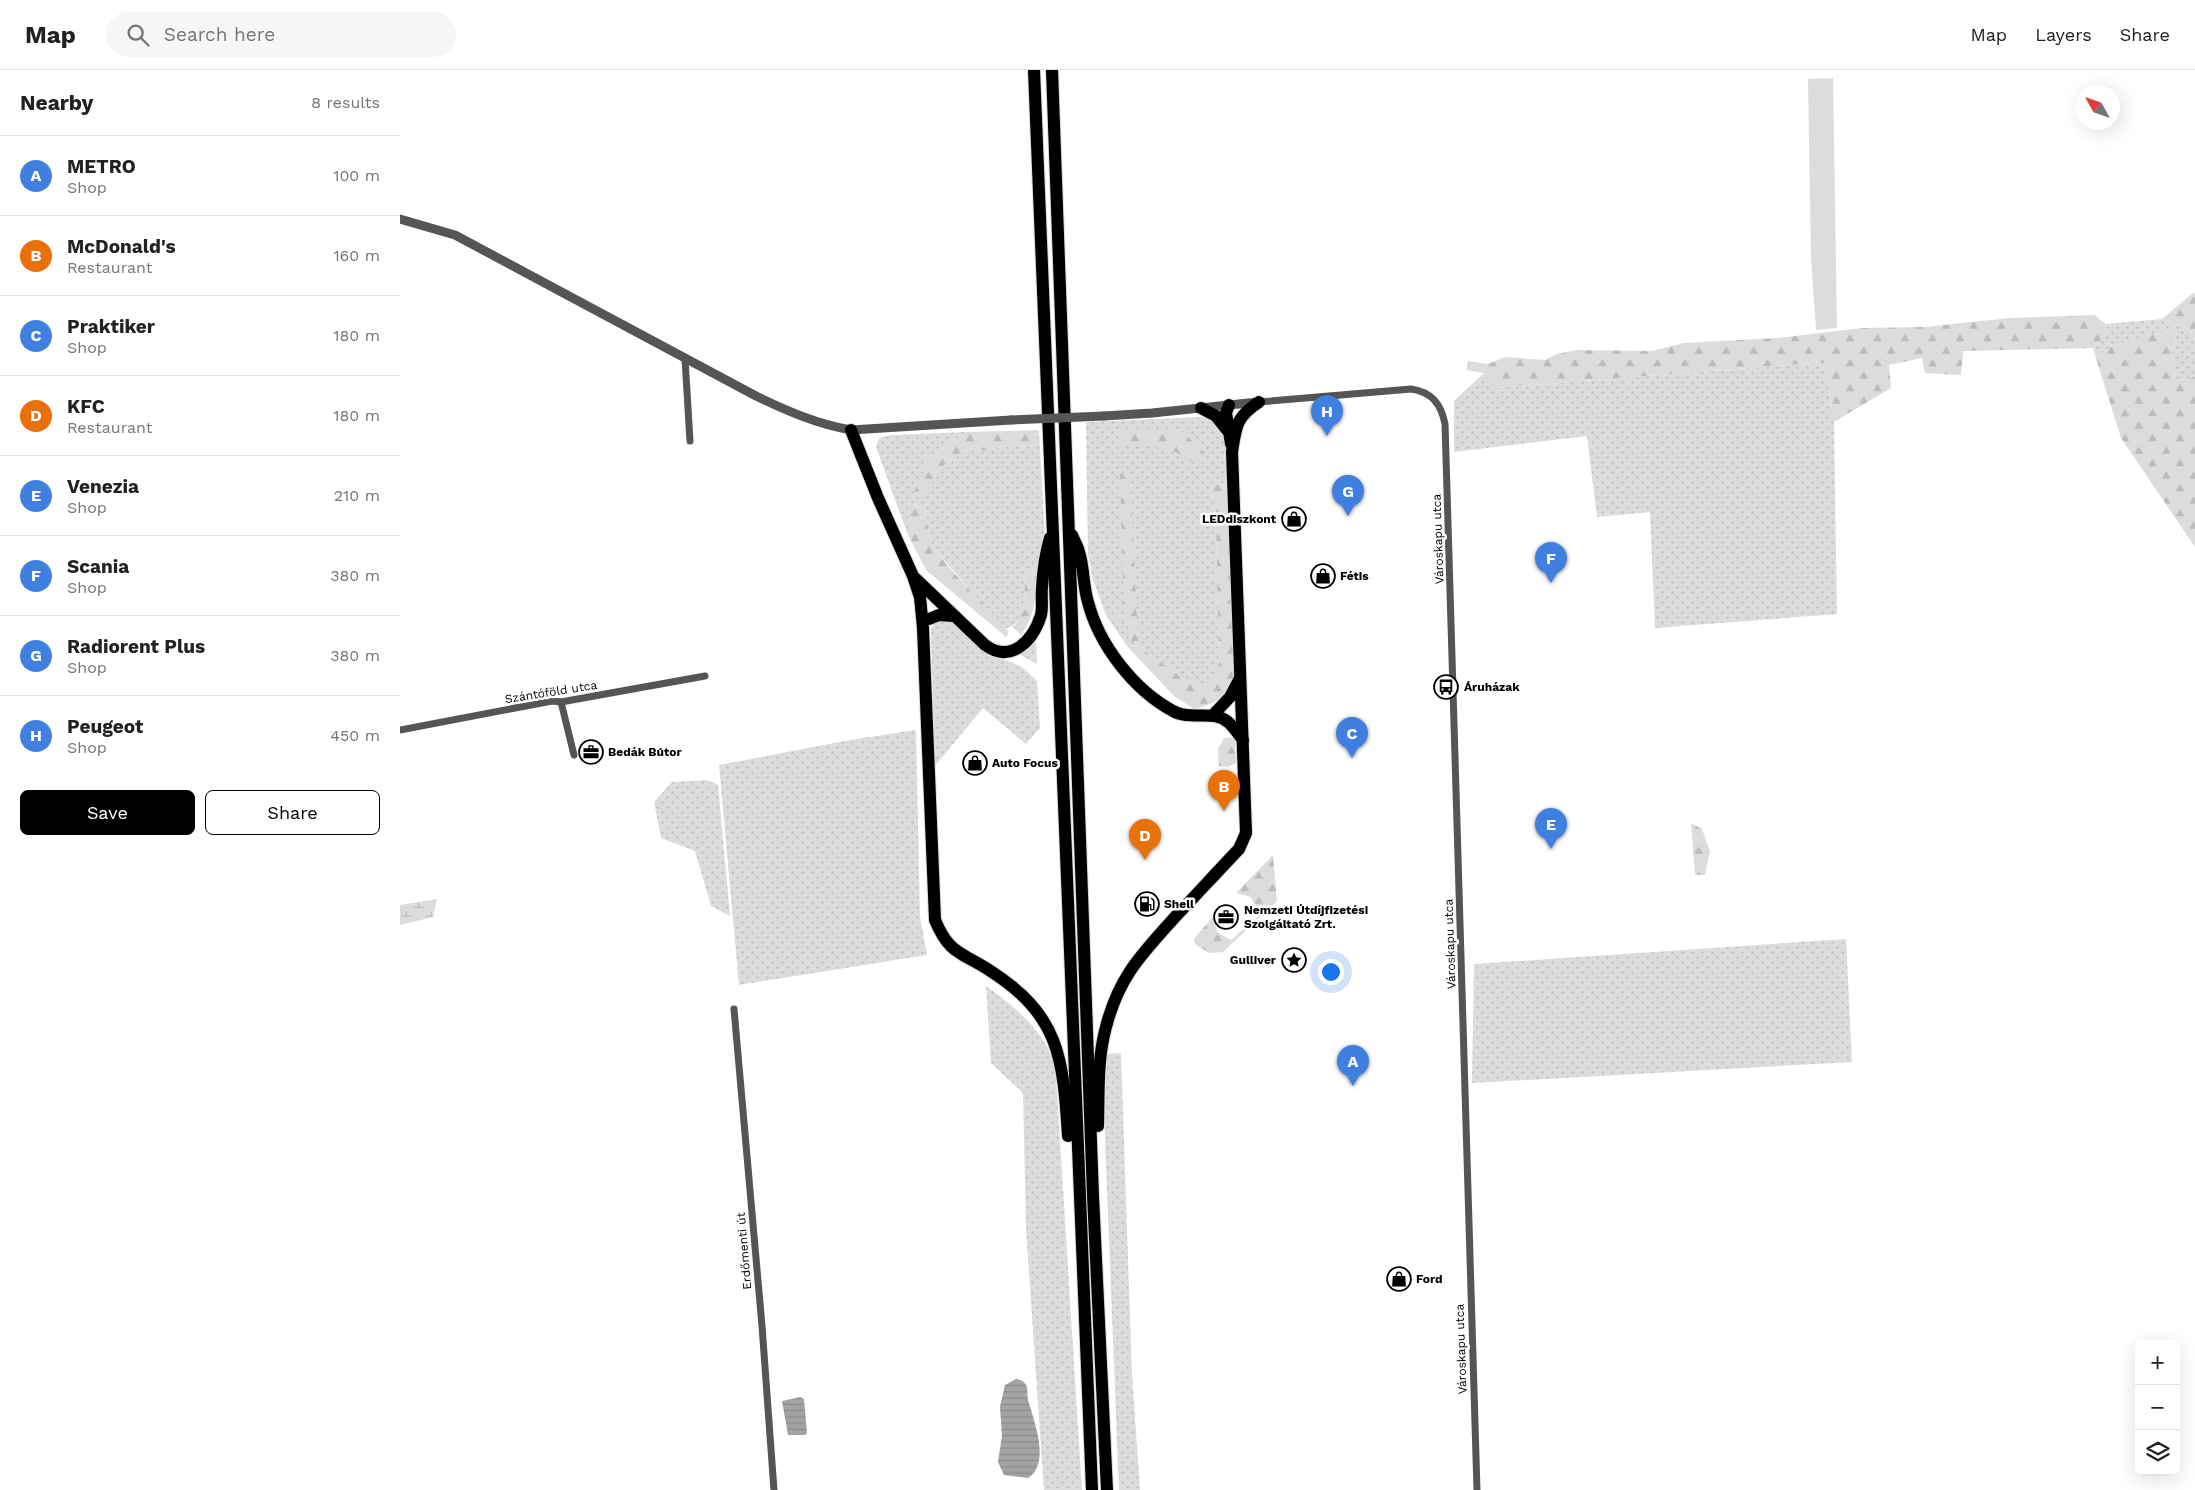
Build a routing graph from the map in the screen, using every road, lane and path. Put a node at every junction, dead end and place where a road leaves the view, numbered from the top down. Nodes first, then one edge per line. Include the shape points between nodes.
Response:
1 (1034, 70) edge
2 (1052, 70) edge
3 (400, 220) edge
4 (685, 359) junction
5 (1259, 402) junction
6 (1229, 405) junction
7 (1201, 408) junction
8 (1232, 427) junction
9 (851, 430) junction
10 (690, 441) dead end
11 (1068, 526) junction
12 (1053, 529) junction
13 (913, 576) junction
14 (930, 594) junction
15 (952, 616) junction
16 (926, 623) junction
17 (705, 676) dead end
18 (1241, 676) junction
19 (561, 702) junction
20 (1242, 712) junction
21 (1218, 715) junction
22 (400, 730) edge
23 (1243, 740) junction
24 (574, 755) dead end
25 (734, 1009) dead end
26 (1078, 1186) junction
27 (1093, 1196) junction
28 (774, 1490) edge
29 (1092, 1490) edge
30 (1107, 1490) edge
31 (1477, 1490) edge

1 - 12 highway
2 - 11 highway
3 - 4 street via 455,235
4 - 9 street via 794,414
4 - 10 street
5 - 6 street
5 - 8 highway via 1244,412
5 - 31 street, Városkapu utca via 1411,389 1436,400 1441,407 1446,431
6 - 7 street
6 - 8 highway via 1226,413
7 - 8 highway
7 - 9 street, bridge
8 - 18 highway
9 - 13 highway
11 - 21 highway via 1079,552 1092,616 1116,661 1172,711 1192,717
11 - 27 highway
12 - 15 highway via 1044,556 1041,614 1028,640 1014,650 994,651
12 - 26 highway
13 - 14 highway
13 - 16 highway
14 - 15 highway
14 - 16 highway
15 - 16 highway via 939,615
16 - 26 highway via 935,920 948,945 1006,980 1050,1030 1064,1076 1069,1157
17 - 19 street, Szántóföld utca
18 - 20 highway
18 - 21 highway
19 - 22 street, Szántóföld utca via 552,701
19 - 24 street
20 - 21 highway via 1236,709
20 - 23 highway
21 - 23 highway via 1228,721
23 - 27 highway via 1245,838 1138,958 1121,986 1106,1027 1100,1063 1098,1161
25 - 28 street, Erdőmenti út
26 - 29 highway
27 - 30 highway

